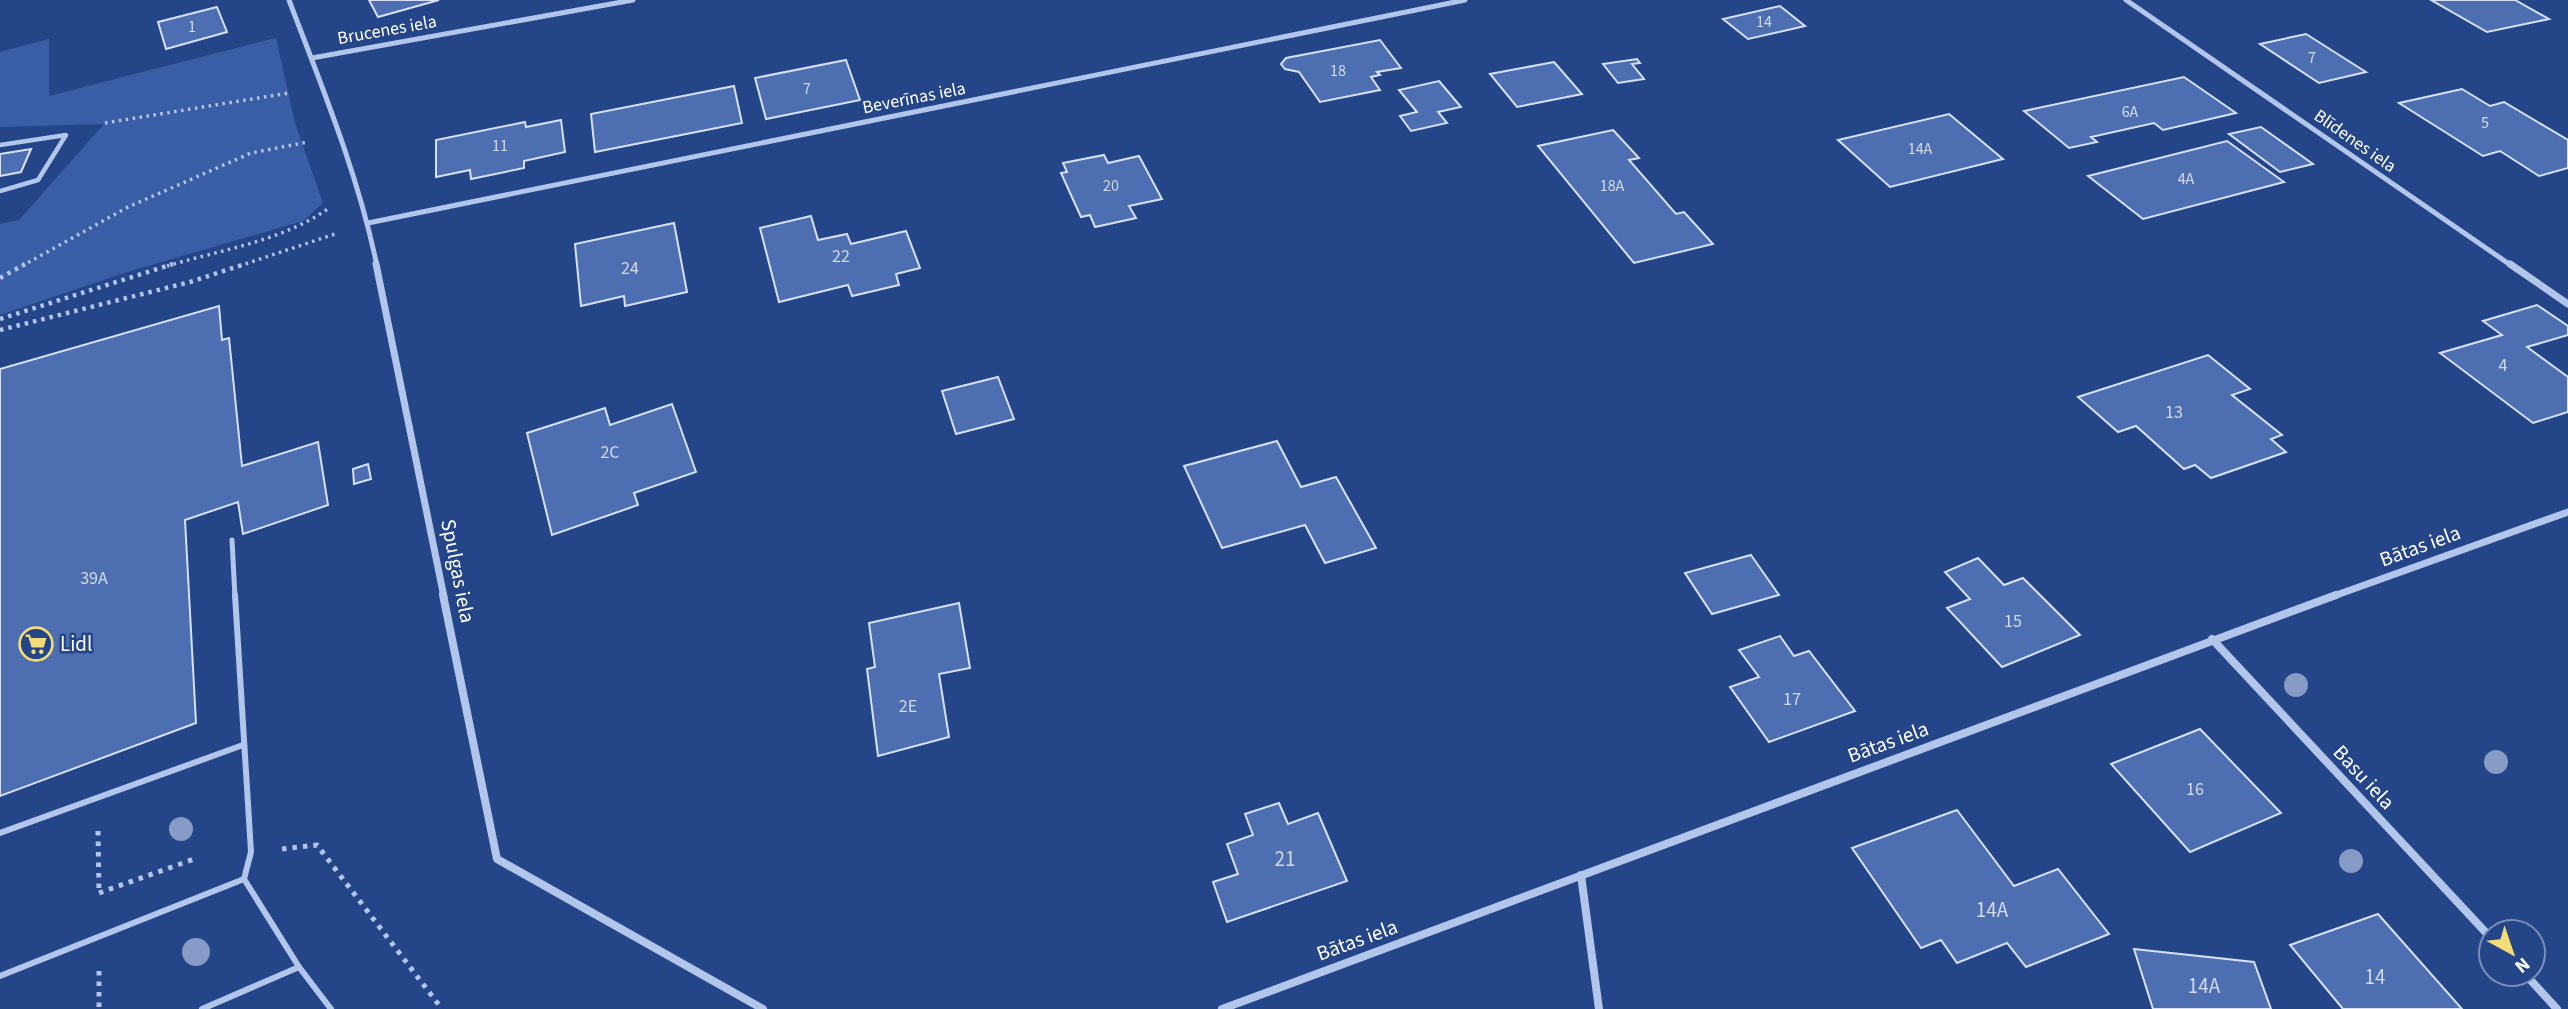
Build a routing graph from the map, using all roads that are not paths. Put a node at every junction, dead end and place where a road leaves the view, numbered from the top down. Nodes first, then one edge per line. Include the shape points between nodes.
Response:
1 (289, 0) edge
2 (634, 0) edge
3 (1465, 0) edge
4 (2126, 0) edge
5 (312, 58) junction
6 (0, 145) edge
7 (0, 191) edge
8 (368, 223) junction
9 (2568, 304) edge
10 (2568, 512) edge
11 (232, 540) dead end
12 (2212, 639) junction
13 (243, 744) junction
14 (0, 833) edge
15 (1581, 875) junction
16 (244, 879) junction
17 (2477, 923) edge
18 (299, 967) junction
19 (0, 976) edge
20 (2538, 988) edge
21 (202, 1009) edge
22 (331, 1009) edge
23 (763, 1009) edge
24 (1222, 1009) edge
25 (1599, 1009) edge
26 (2557, 1009) edge

1 - 5 street, Spulgas iela
2 - 5 street, Brucenes iela
3 - 8 street, Beverīnas iela
4 - 9 street, Blīdenes iela
5 - 8 street, Spulgas iela
6 - 7 lane via 66,135 38,180
8 - 23 street, Spulgas iela via 497,859
10 - 12 street, Bātas iela
11 - 13 lane
12 - 15 street, Bātas iela
12 - 17 street, Basu iela
13 - 14 lane
13 - 16 lane via 251,852
15 - 24 street, Bātas iela
15 - 25 street
16 - 18 lane
16 - 19 lane
18 - 21 lane
18 - 22 lane
20 - 26 street

